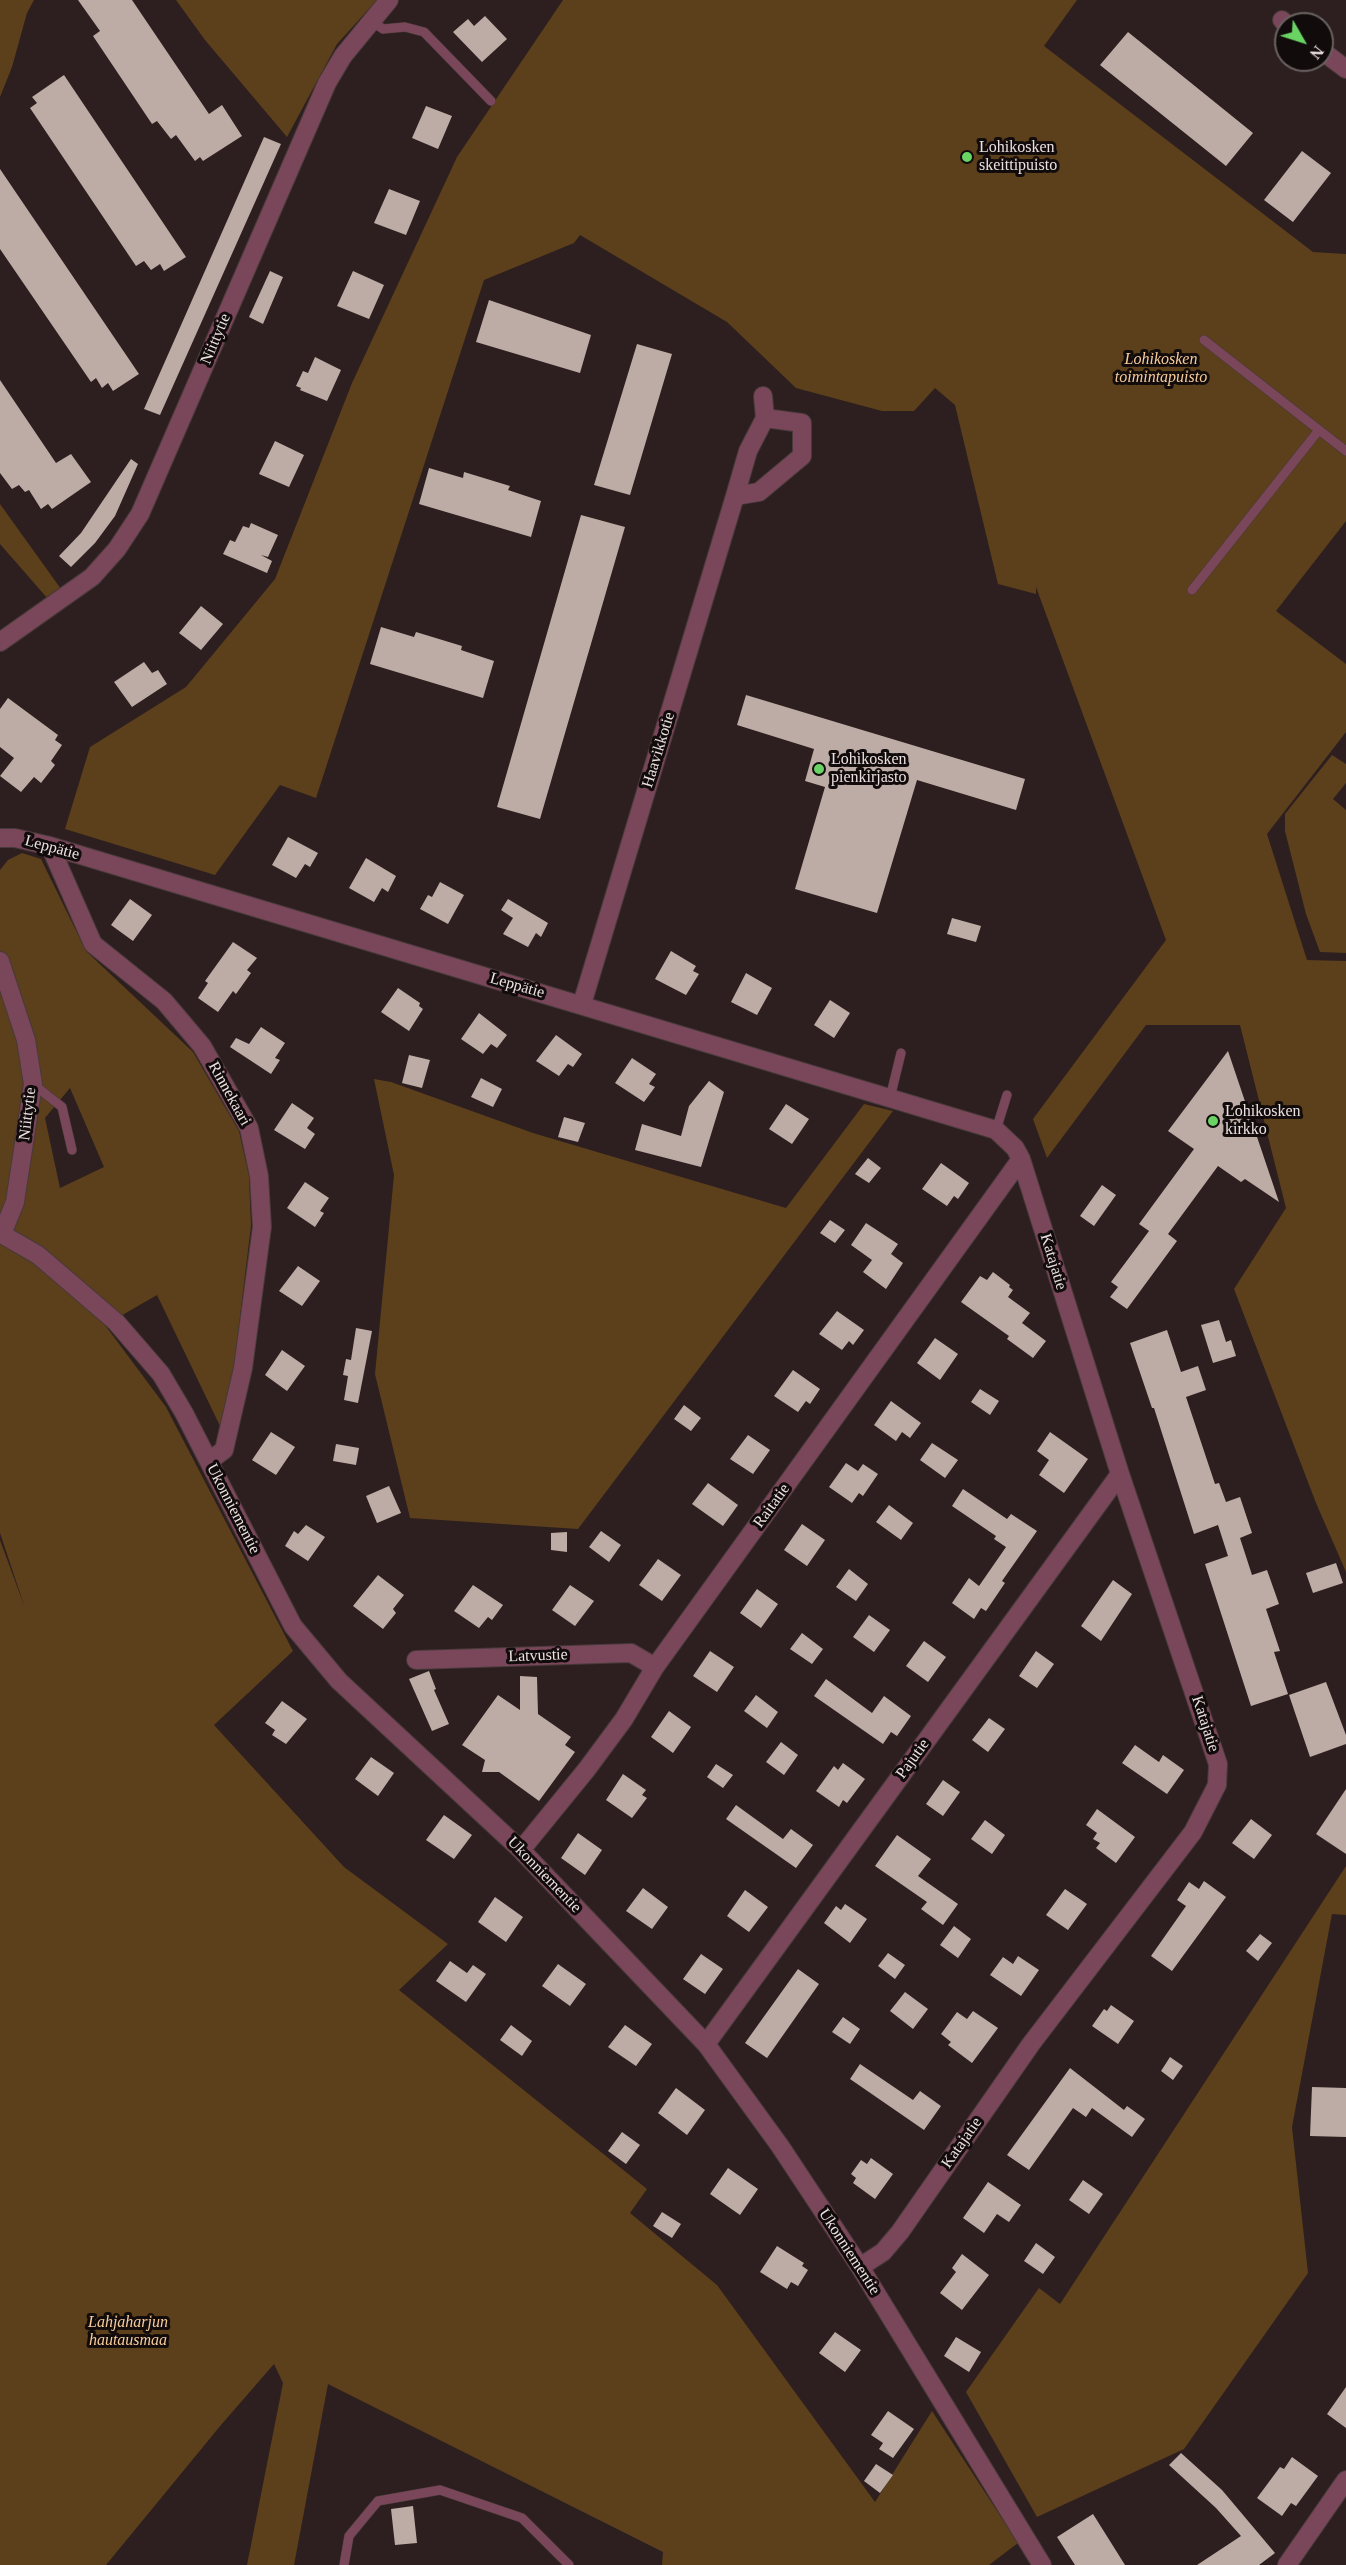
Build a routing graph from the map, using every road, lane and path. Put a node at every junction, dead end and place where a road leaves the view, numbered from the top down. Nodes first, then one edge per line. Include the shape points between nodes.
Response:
1 (389, 0) edge
2 (371, 21) junction
3 (491, 101) dead end
4 (1204, 340) dead end
5 (763, 396) dead end
6 (765, 418) junction
7 (1319, 430) junction
8 (1346, 452) edge
9 (735, 496) junction
10 (1192, 590) dead end
11 (0, 642) edge
12 (0, 838) edge
13 (50, 846) junction
14 (0, 961) edge
15 (582, 1004) junction
16 (901, 1053) dead end
17 (33, 1084) junction
18 (1007, 1095) dead end
19 (890, 1098) junction
20 (996, 1130) junction
21 (72, 1150) dead end
22 (1021, 1159) junction
23 (1, 1233) edge
24 (209, 1461) junction
25 (1120, 1474) junction
26 (416, 1660) dead end
27 (655, 1667) junction
28 (520, 1850) junction
29 (706, 2044) junction
30 (860, 2267) junction
31 (1346, 2480) edge
32 (345, 2565) edge
33 (569, 2565) edge
34 (1042, 2565) edge
35 (1287, 2565) edge

1 - 2 street, Niittytie
2 - 3 lane via 383,28 405,27 424,32
2 - 11 street, Niittytie via 327,83 140,514 92,577
4 - 7 lane
5 - 6 street
6 - 9 street, Haavikkotie via 748,451
6 - 9 street via 802,423 802,456 759,492
7 - 8 lane
7 - 10 lane
9 - 15 street, Haavikkotie
12 - 13 street, Leppätie
13 - 15 street, Leppätie
13 - 24 street, Rinnekaari via 93,944 164,1001 187,1028 202,1046 249,1128 260,1176 262,1227 243,1368 224,1450
14 - 17 street, Niittytie via 26,1040
15 - 19 street, Leppätie
16 - 19 lane
17 - 21 lane via 62,1107
17 - 23 street, Niittytie via 15,1202
18 - 20 lane
19 - 20 street, Leppätie
20 - 22 street, Leppätie
22 - 25 street, Katajatie
22 - 27 street, Raitatie
23 - 24 street, Ukonniementie via 38,1255 116,1322 161,1374
24 - 28 street, Ukonniementie via 298,1634 339,1681
25 - 29 street, Pajutie
25 - 30 street, Katajatie via 1218,1764 1216,1785 1193,1832 1031,2044 900,2232 883,2252
26 - 27 street, Latvustie via 631,1653
27 - 28 street, Raitatie via 624,1719
28 - 29 street, Ukonniementie
29 - 30 street, Ukonniementie
30 - 34 street, Ukonniementie
31 - 35 street
32 - 33 lane via 349,2536 378,2501 440,2490 522,2518

